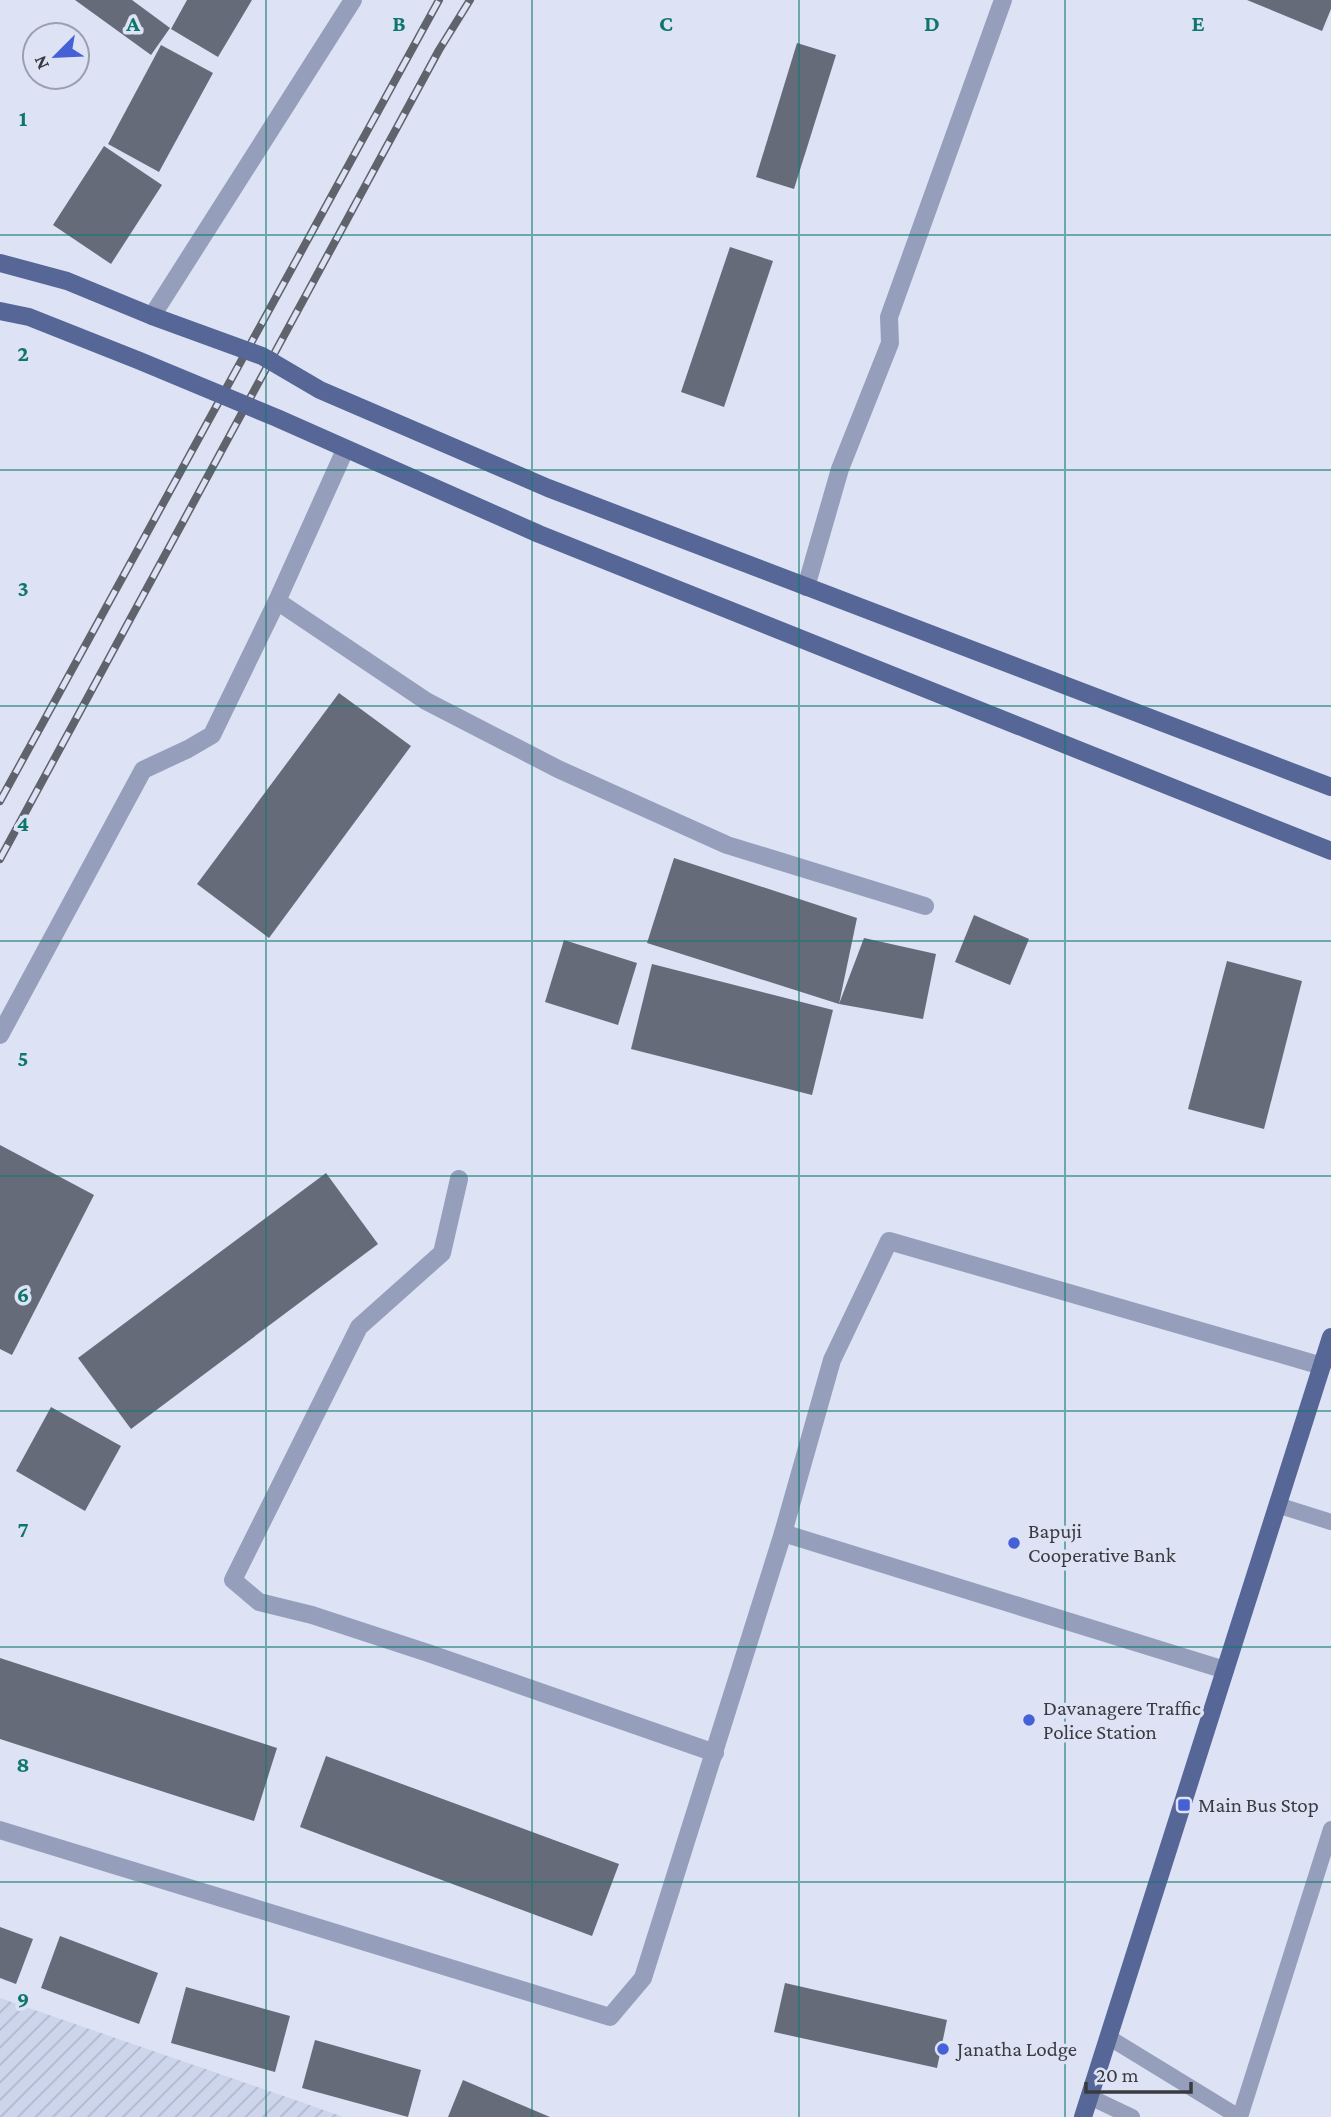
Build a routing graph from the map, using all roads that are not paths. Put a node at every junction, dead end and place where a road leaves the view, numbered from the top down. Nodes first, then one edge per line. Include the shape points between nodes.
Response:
1 (353, 0) edge
2 (1003, 0) edge
3 (0, 263) edge
4 (0, 311) edge
5 (152, 316) junction
6 (345, 450) junction
7 (806, 587) junction
8 (277, 601) junction
9 (1331, 787) edge
10 (1331, 851) edge
11 (925, 906) dead end
12 (0, 1035) edge
13 (459, 1179) dead end
14 (1331, 1337) edge
15 (1322, 1366) junction
16 (1277, 1505) junction
17 (1331, 1522) edge
18 (783, 1533) junction
19 (1225, 1670) junction
20 (715, 1753) junction
21 (1331, 1829) edge
22 (0, 1830) edge
23 (1108, 2037) junction
24 (1090, 2097) junction
25 (1083, 2117) edge
26 (1132, 2117) edge
27 (1240, 2117) edge

1 - 5 street
2 - 7 street via 889,317 890,343 840,469
3 - 5 main road, bridge via 67,281
4 - 6 main road, bridge via 78,336
5 - 7 main road, bridge via 262,356 320,390 548,488
6 - 8 street
6 - 10 main road, bridge via 539,534
7 - 9 main road, bridge
8 - 11 street via 426,701 558,769 727,845
8 - 12 street via 212,735 143,770
13 - 20 street via 442,1253 359,1327 233,1580 259,1602 428,1653
14 - 15 main road
15 - 16 main road
15 - 18 street via 889,1241 832,1360
16 - 17 lane
16 - 19 main road
18 - 19 street
18 - 20 street
19 - 23 main road
20 - 22 street via 643,1978 610,2017
21 - 27 lane
23 - 24 main road
23 - 27 lane
24 - 25 main road
24 - 26 lane

